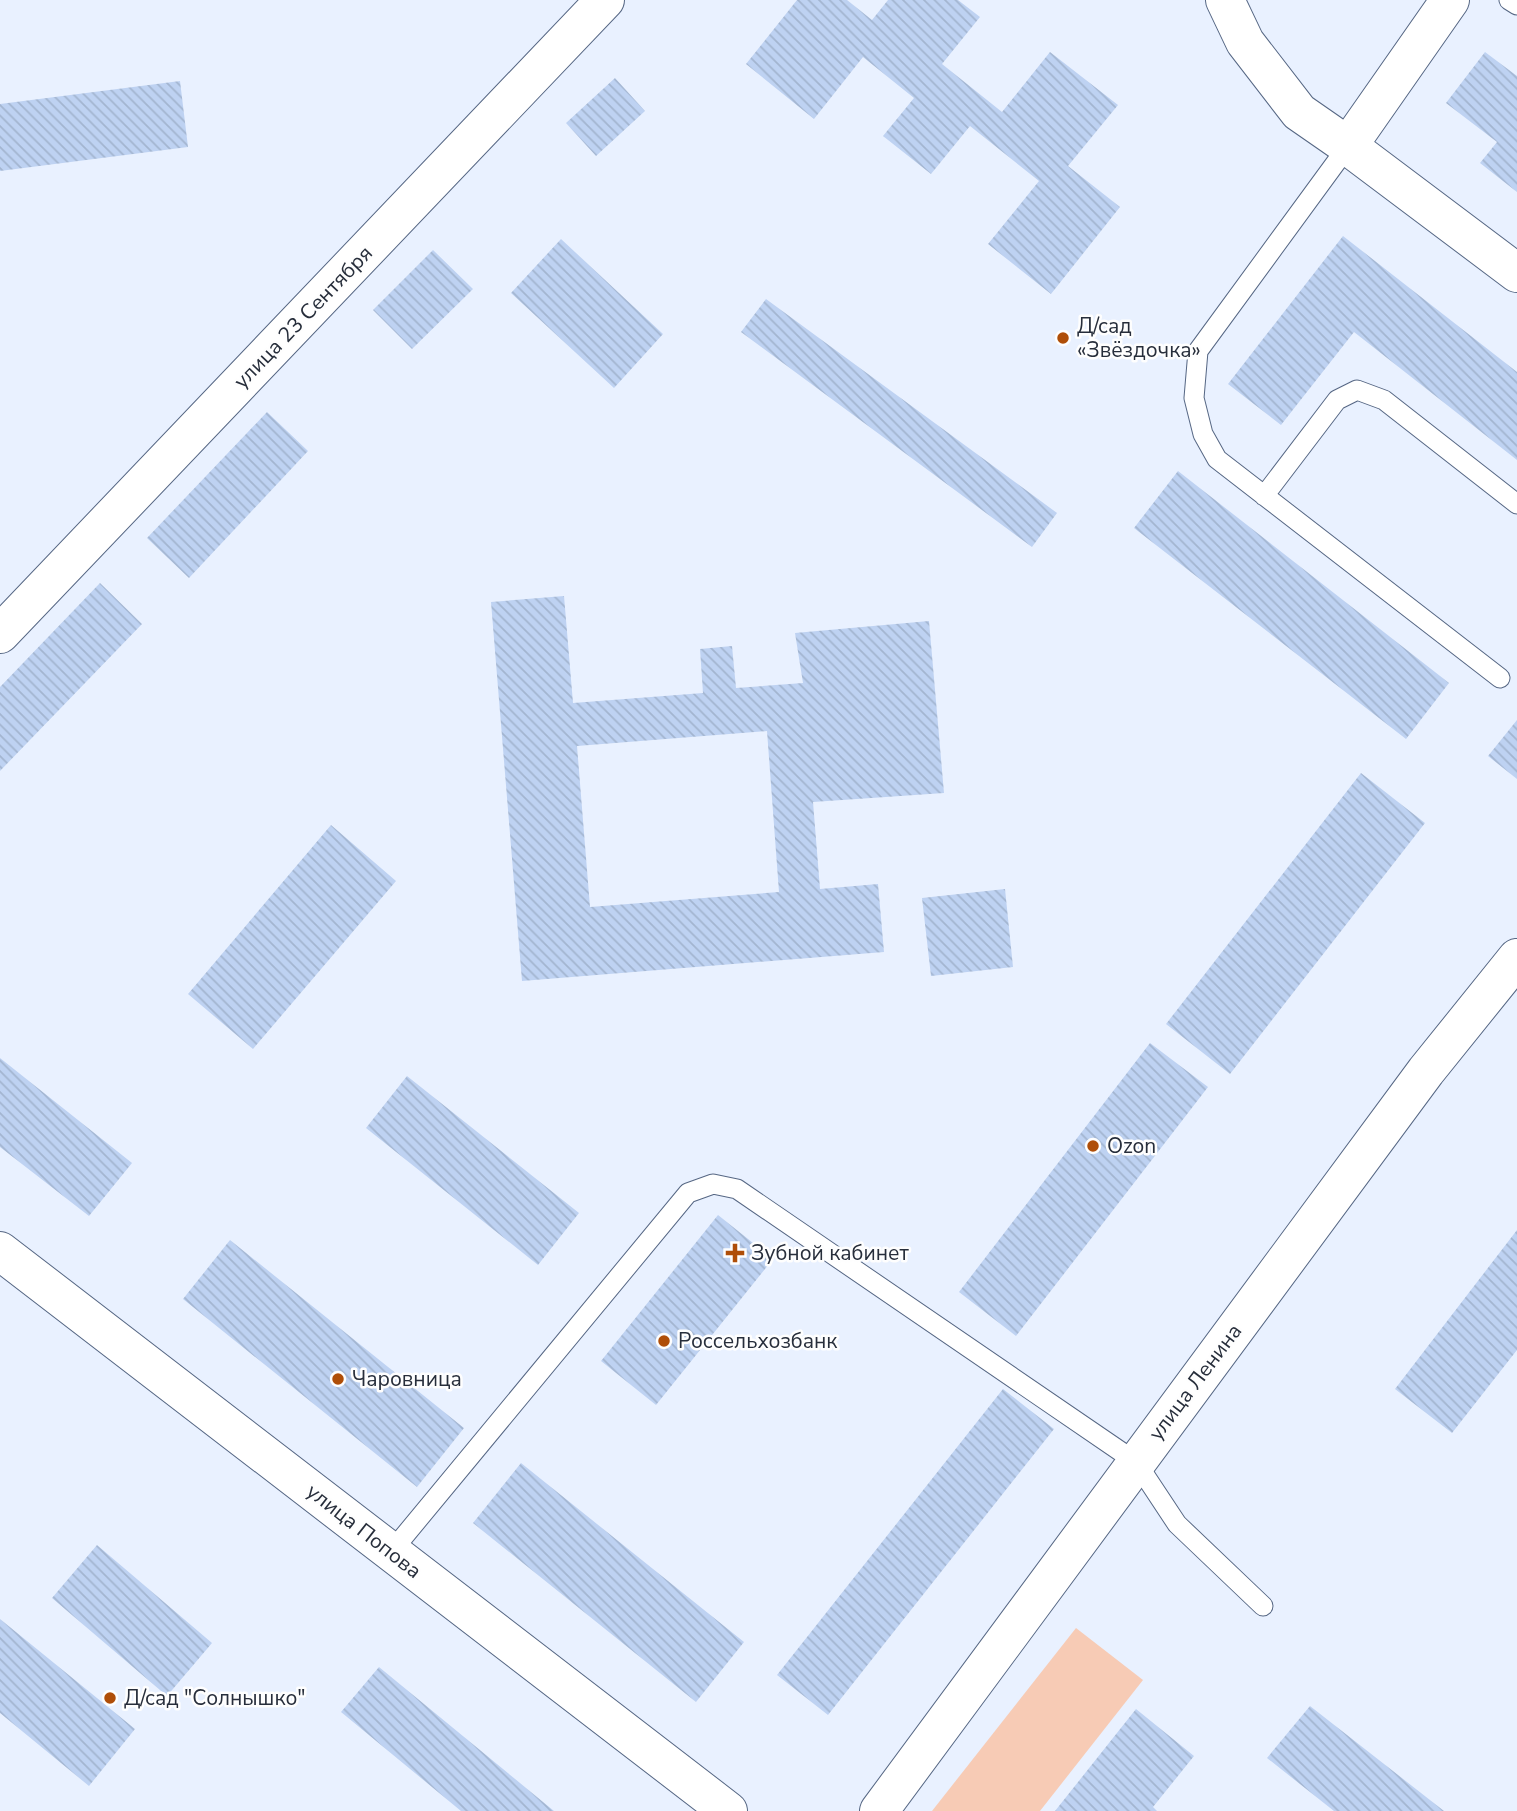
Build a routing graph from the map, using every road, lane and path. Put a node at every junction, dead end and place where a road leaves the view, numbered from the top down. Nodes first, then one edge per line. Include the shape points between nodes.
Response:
1 (605, 0) edge
2 (1225, 0) edge
3 (1450, 0) edge
4 (1509, 0) edge
5 (1517, 5) edge
6 (1348, 146) junction
7 (1517, 273) edge
8 (1264, 496) junction
9 (1517, 504) edge
10 (0, 634) edge
11 (1500, 678) dead end
12 (1517, 958) edge
13 (0, 1251) edge
14 (1136, 1462) junction
15 (391, 1552) junction
16 (1263, 1605) dead end
17 (728, 1811) edge
18 (879, 1811) edge

1 - 10 street, улица 23 Сентября
2 - 6 street via 1245,42 1299,112
3 - 6 street
4 - 5 lane
6 - 7 street
6 - 8 lane via 1198,351 1194,398 1203,435 1217,459
8 - 9 lane via 1337,401 1357,390 1384,400
8 - 11 lane
12 - 14 street, улица Ленина via 1426,1071
13 - 15 street, улица Попова
14 - 15 lane via 737,1189 713,1184 688,1193
14 - 16 lane via 1177,1524
14 - 18 street, улица Ленина
15 - 17 street, улица Попова

